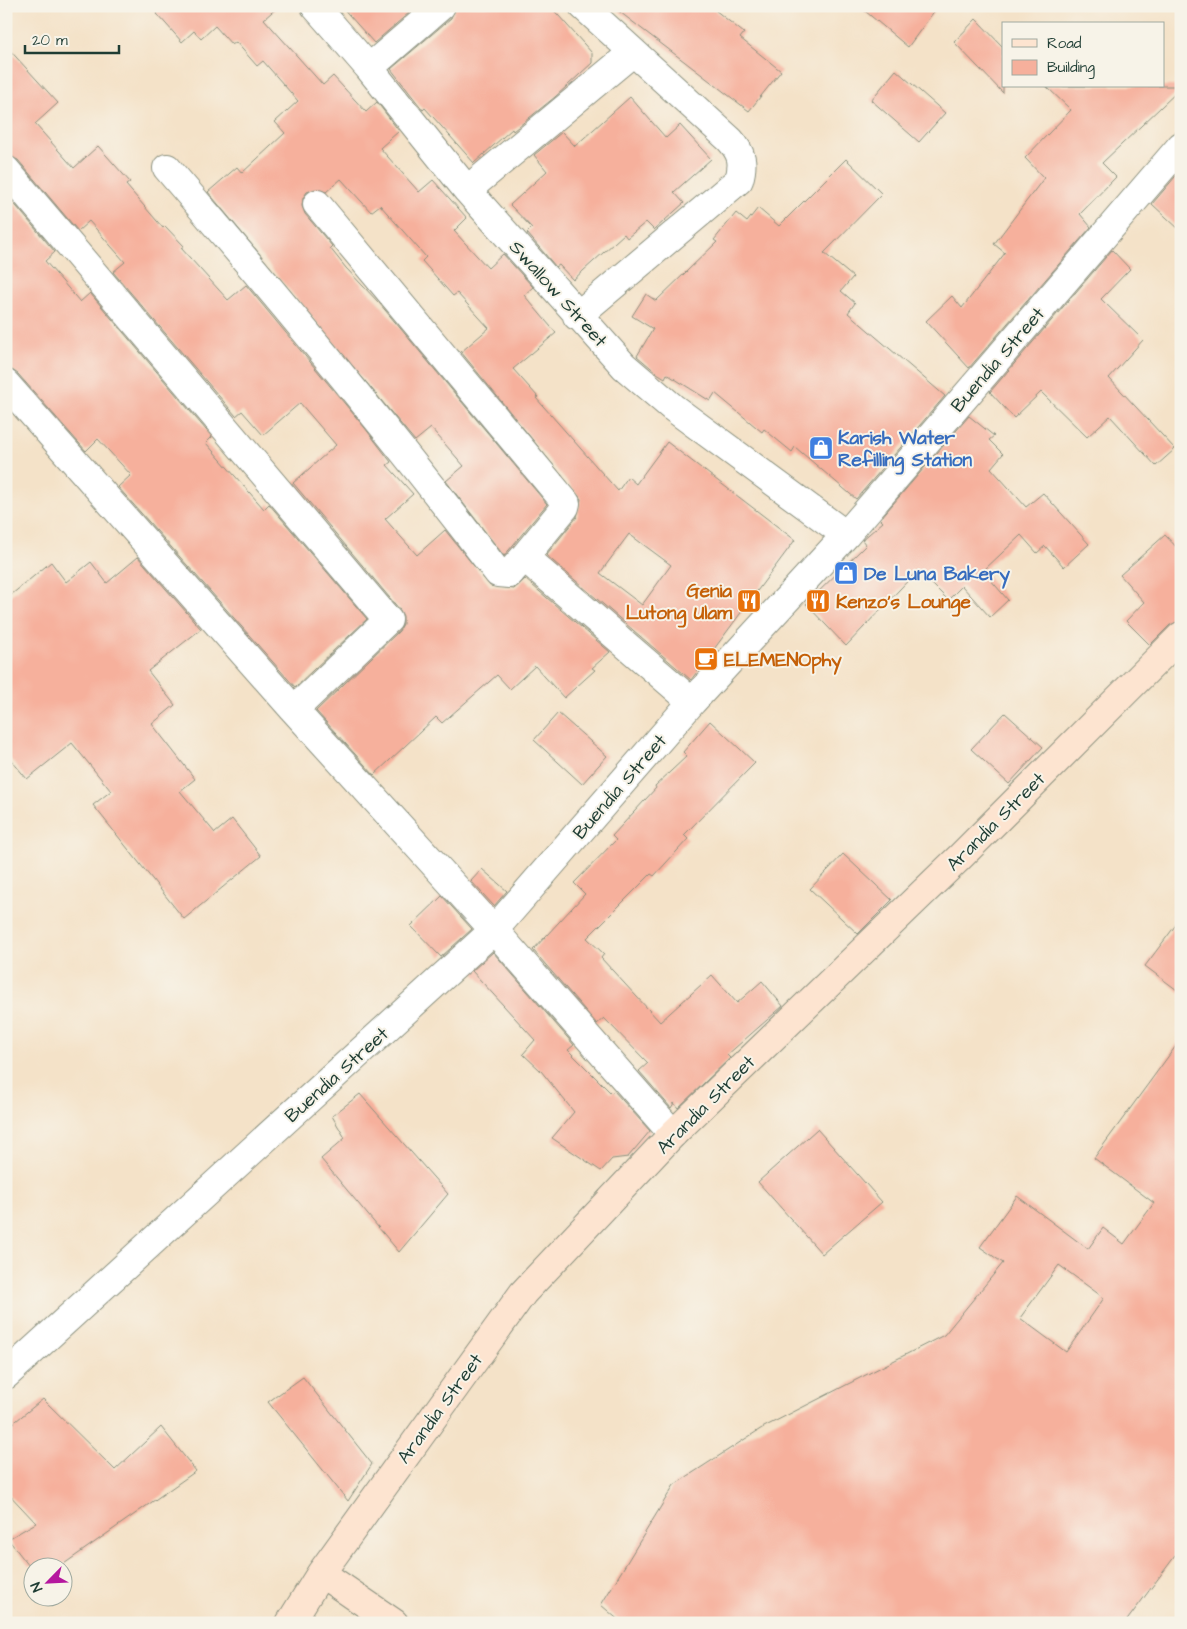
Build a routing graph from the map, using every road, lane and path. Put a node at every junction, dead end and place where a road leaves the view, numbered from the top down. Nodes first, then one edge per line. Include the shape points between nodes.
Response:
1 (315, 6) edge
2 (441, 6) edge
3 (583, 6) edge
4 (632, 53) junction
5 (369, 68) junction
6 (1181, 146) edge
7 (168, 168) dead end
8 (6, 170) edge
9 (467, 190) junction
10 (317, 204) dead end
11 (577, 316) junction
12 (6, 384) edge
13 (846, 535) junction
14 (524, 556) junction
15 (1181, 636) edge
16 (692, 702) junction
17 (294, 710) junction
18 (494, 930) junction
19 (673, 1134) junction
20 (6, 1375) edge
21 (321, 1573) junction
22 (290, 1623) edge
23 (394, 1623) edge

1 - 5 street, Swallow Street
2 - 5 street
3 - 4 street
4 - 9 street
4 - 11 street via 737,148 742,170 739,180
5 - 9 street, Swallow Street
6 - 13 street, Buendia Street
7 - 14 street via 340,371 498,573 508,574
8 - 17 street via 388,620
9 - 11 street, Swallow Street
10 - 14 street via 566,503
11 - 13 street, Swallow Street via 624,366 672,407
12 - 17 street
13 - 16 street, Buendia Street
14 - 16 street
15 - 19 street, Arandia Street via 961,856
16 - 18 street, Buendia Street
17 - 18 street
18 - 19 street
18 - 20 street, Buendia Street
19 - 21 street, Arandia Street via 522,1293
21 - 22 street, Arandia Street
21 - 23 street

